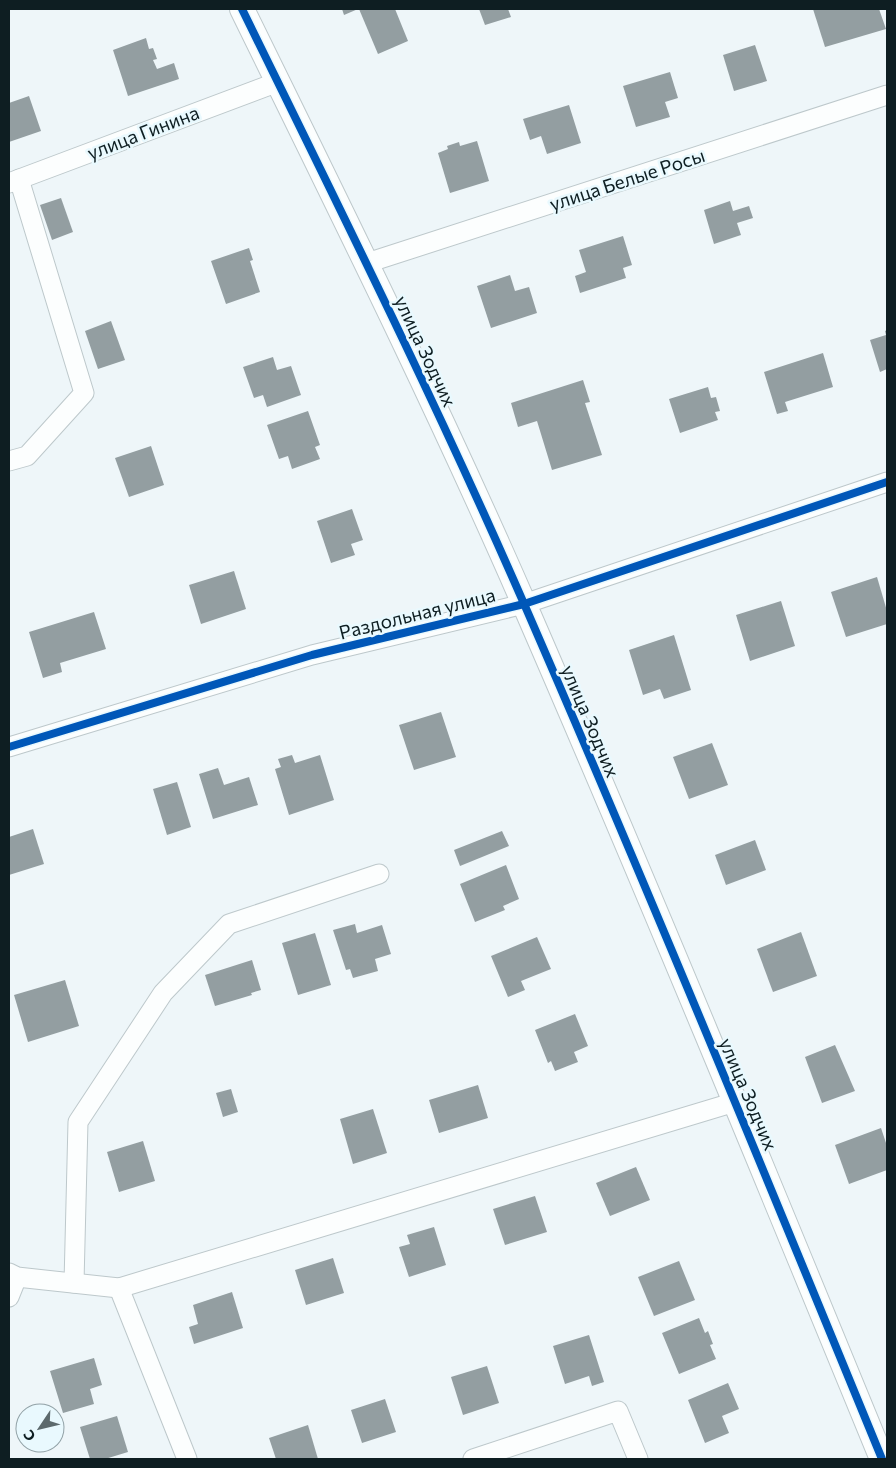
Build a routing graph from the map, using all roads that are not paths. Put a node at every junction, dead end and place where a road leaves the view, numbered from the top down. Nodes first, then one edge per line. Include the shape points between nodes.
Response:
1 (242, 9) edge
2 (278, 82) junction
3 (887, 95) edge
4 (14, 181) edge
5 (367, 263) junction
6 (9, 461) edge
7 (887, 482) edge
8 (524, 604) junction
9 (9, 747) edge
10 (379, 874) dead end
11 (734, 1102) junction
12 (13, 1275) edge
13 (74, 1283) junction
14 (119, 1288) junction
15 (9, 1296) edge
16 (187, 1459) edge
17 (474, 1459) edge
18 (638, 1459) edge
19 (882, 1459) edge

1 - 2 street, улица Зодчих
2 - 4 street, улица Гинина
2 - 5 street, улица Зодчих
3 - 5 street, улица Белые Росы
4 - 6 street via 84,393 28,456
5 - 8 street, улица Зодчих
7 - 8 street, Раздольная улица
8 - 9 street, Раздольная улица via 312,655
8 - 11 street, улица Зодчих
10 - 13 street via 229,924 163,993 78,1122
11 - 14 street
11 - 19 street, улица Зодчих
12 - 13 street
12 - 15 street
13 - 14 street
14 - 16 street
17 - 18 street via 618,1411

